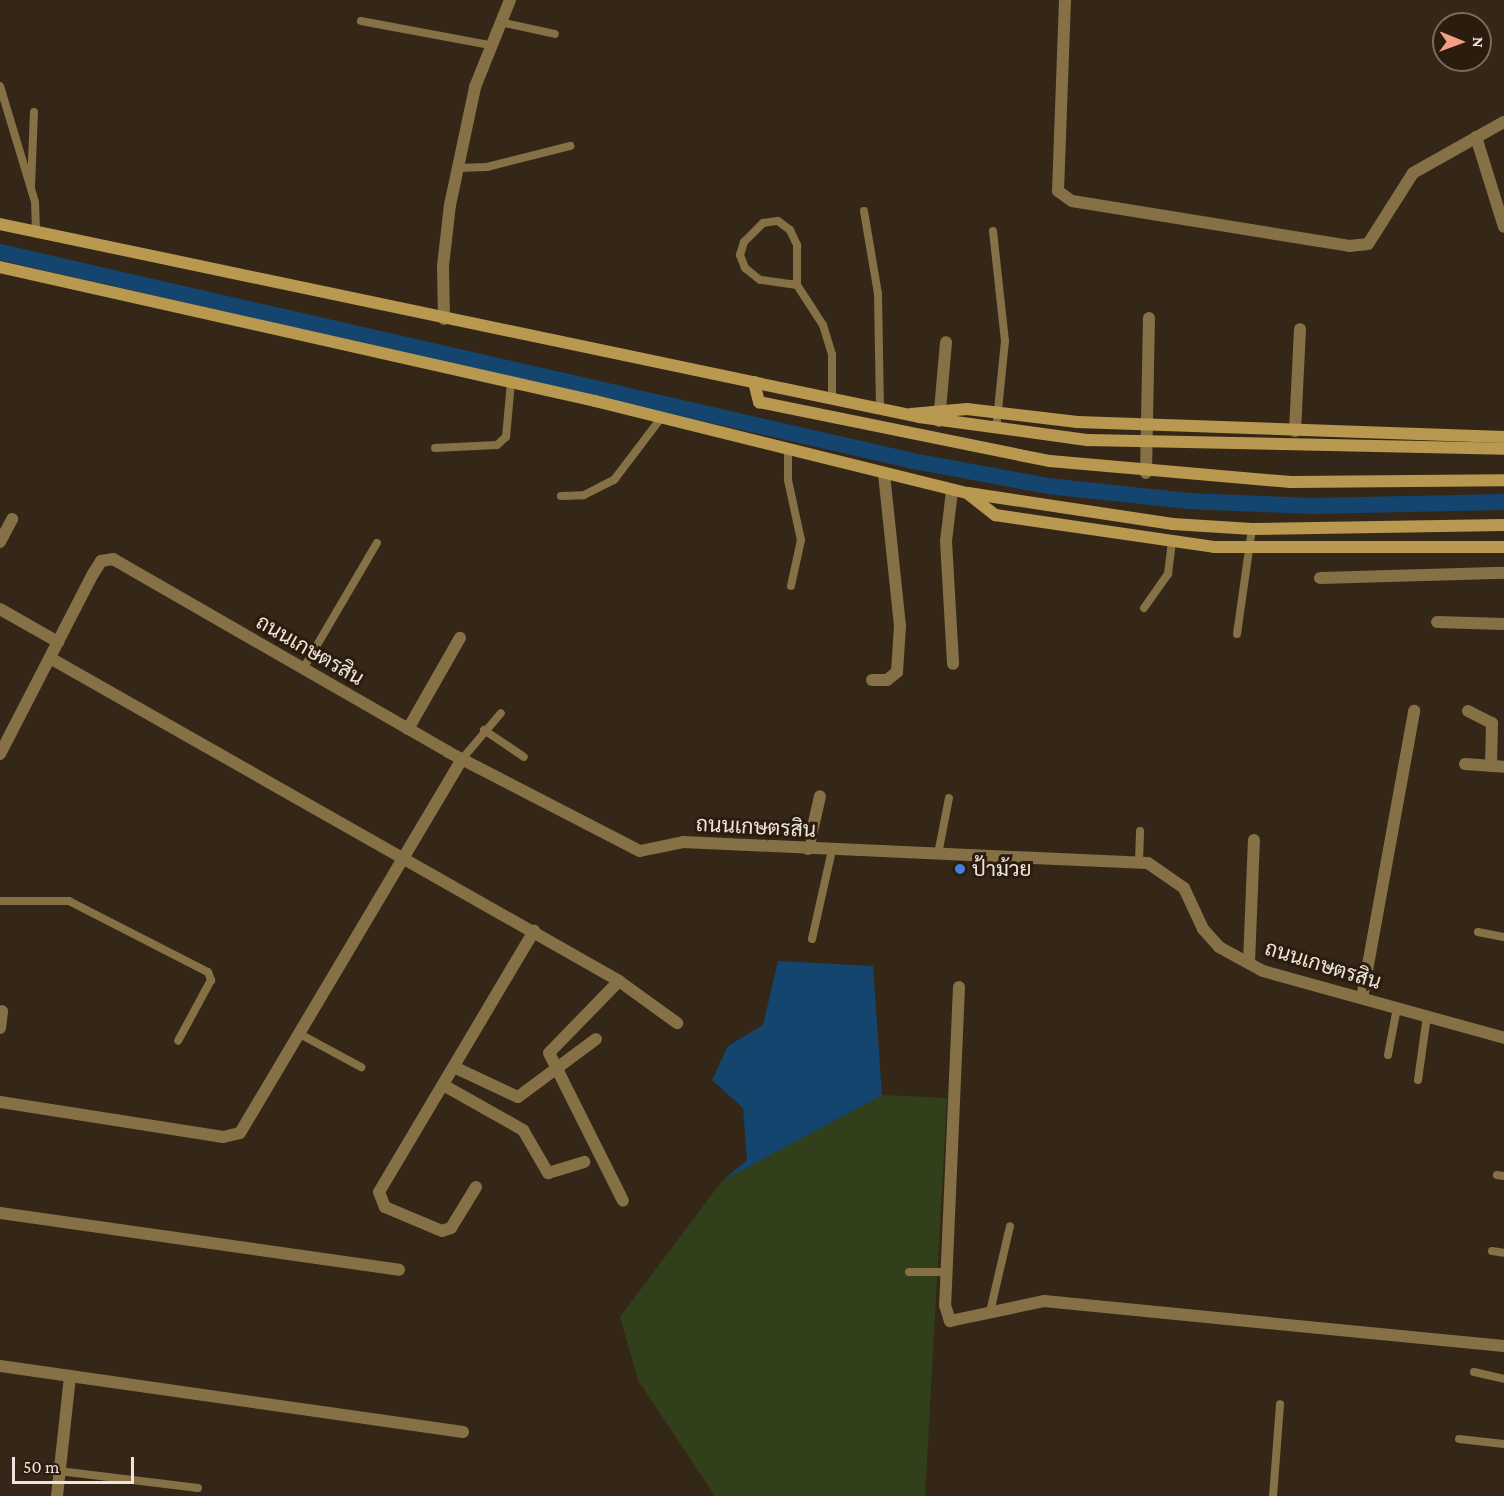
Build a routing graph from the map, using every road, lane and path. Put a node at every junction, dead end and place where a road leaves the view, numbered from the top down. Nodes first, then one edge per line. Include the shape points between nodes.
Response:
1 (510, 0) edge
2 (1065, 0) edge
3 (361, 21) dead end
4 (500, 22) junction
5 (555, 34) dead end
6 (489, 45) junction
7 (0, 86) edge
8 (34, 112) dead end
9 (1504, 122) edge
10 (1476, 137) junction
11 (570, 146) dead end
12 (458, 168) junction
13 (30, 188) junction
14 (864, 211) dead end
15 (0, 224) edge
16 (1504, 227) edge
17 (993, 231) dead end
18 (36, 232) junction
19 (0, 267) edge
20 (796, 285) junction
21 (1149, 318) dead end
22 (444, 319) junction
23 (1300, 329) dead end
24 (945, 342) dead end
25 (511, 382) junction
26 (754, 382) junction
27 (832, 399) junction
28 (880, 409) junction
29 (998, 413) junction
30 (940, 416) junction
31 (662, 418) junction
32 (1147, 426) junction
33 (995, 431) junction
34 (1295, 431) junction
35 (1504, 437) edge
36 (435, 448) dead end
37 (1504, 449) edge
38 (788, 450) junction
39 (1146, 473) junction
40 (884, 474) junction
41 (1504, 480) edge
42 (952, 490) junction
43 (967, 493) junction
44 (561, 496) dead end
45 (12, 519) dead end
46 (1504, 525) edge
47 (1252, 529) junction
48 (0, 543) edge
49 (377, 543) dead end
50 (1172, 543) junction
51 (1504, 547) edge
52 (1250, 550) junction
53 (1504, 573) edge
54 (1320, 578) dead end
55 (791, 586) dead end
56 (1144, 608) dead end
57 (0, 609) edge
58 (1437, 622) dead end
59 (1504, 624) edge
60 (1237, 634) dead end
61 (460, 638) dead end
62 (58, 642) junction
63 (50, 658) junction
64 (953, 664) dead end
65 (303, 669) junction
66 (872, 680) dead end
67 (1414, 711) dead end
68 (1468, 711) dead end
69 (501, 713) dead end
70 (408, 729) junction
71 (484, 730) junction
72 (0, 754) edge
73 (524, 758) dead end
74 (462, 759) junction
75 (1465, 764) dead end
76 (1498, 767) edge
77 (820, 796) dead end
78 (949, 798) dead end
79 (1140, 831) dead end
80 (1254, 840) dead end
81 (808, 849) junction
82 (832, 850) junction
83 (938, 854) junction
84 (406, 856) junction
85 (1138, 862) junction
86 (0, 901) edge
87 (534, 931) junction
88 (1478, 932) dead end
89 (1504, 937) edge
90 (812, 939) dead end
91 (1249, 963) junction
92 (619, 981) junction
93 (959, 987) dead end
94 (1362, 998) junction
95 (1397, 1008) junction
96 (2, 1011) dead end
97 (1427, 1016) junction
98 (677, 1023) dead end
99 (0, 1029) edge
100 (298, 1034) junction
101 (1504, 1038) edge
102 (596, 1040) dead end
103 (178, 1041) dead end
104 (1388, 1055) dead end
105 (361, 1067) dead end
106 (554, 1067) junction
107 (456, 1068) junction
108 (1418, 1080) dead end
109 (445, 1086) junction
110 (0, 1102) edge
111 (584, 1162) dead end
112 (476, 1187) dead end
113 (622, 1202) dead end
114 (0, 1213) edge
115 (1010, 1226) dead end
116 (1492, 1251) dead end
117 (1504, 1253) edge
118 (399, 1270) dead end
119 (909, 1272) dead end
120 (946, 1272) junction
121 (990, 1312) junction
122 (1504, 1346) edge
123 (0, 1366) edge
124 (1474, 1372) dead end
125 (70, 1376) junction
126 (1504, 1379) edge
127 (1280, 1404) dead end
128 (463, 1432) dead end
129 (1459, 1439) dead end
130 (1504, 1444) edge
131 (59, 1471) junction
132 (198, 1488) dead end
133 (57, 1496) edge
134 (1273, 1496) edge

1 - 4 street
2 - 10 street via 1058,191 1072,201 1349,246 1368,244 1380,232 1406,180
3 - 6 lane
4 - 5 lane
4 - 6 street
6 - 12 street
7 - 13 lane
8 - 13 lane
9 - 10 street
10 - 16 street
11 - 12 lane via 504,164
12 - 22 street via 443,266
13 - 18 lane
14 - 28 lane via 878,294
15 - 18 street
17 - 29 lane via 1005,341
18 - 22 street
19 - 25 street
20 - 20 lane via 797,245 790,230 778,221 763,223 744,242 740,255 745,268 760,280
20 - 27 lane via 823,326 832,355
21 - 32 street
22 - 26 street
23 - 34 street
24 - 30 street
25 - 31 street
25 - 36 lane via 506,437 497,445
26 - 27 street
26 - 39 street via 759,402 995,452
27 - 28 street
28 - 30 street
29 - 30 street
29 - 32 street
29 - 33 lane
30 - 33 street
31 - 38 street
31 - 44 lane via 614,480 584,495
32 - 34 street
32 - 39 street
33 - 37 street, bridge via 1088,440
34 - 35 street
38 - 40 street
38 - 55 lane via 788,480 801,540
39 - 41 street via 1312,482
40 - 42 street
40 - 66 street via 900,626 897,672 887,680
42 - 43 street
42 - 64 street via 946,541
43 - 47 street via 1173,524
43 - 50 street via 995,515
45 - 48 street
46 - 47 street
47 - 52 lane
49 - 65 lane
50 - 52 street, bridge
50 - 56 lane via 1168,574
51 - 52 street, bridge
52 - 60 lane
53 - 54 street
57 - 62 street
58 - 59 street
61 - 70 street
62 - 63 street, ถนนเกษตรสิน
62 - 65 street, ถนนเกษตรสิน via 101,561 113,559
63 - 72 street, ถนนเกษตรสิน
63 - 84 street
65 - 70 street, ถนนเกษตรสิน
67 - 94 street
68 - 76 street via 1492,723
69 - 71 lane
70 - 74 street, ถนนเกษตรสิน
71 - 73 lane
71 - 74 lane
74 - 81 street, ถนนเกษตรสิน via 647,853 683,842
74 - 84 street
75 - 76 street
77 - 81 street
78 - 83 lane
79 - 85 lane
80 - 91 street
81 - 82 street, ถนนเกษตรสิน
82 - 83 street, ถนนเกษตรสิน
82 - 90 lane
83 - 85 street, ถนนเกษตรสิน
84 - 87 street
84 - 100 street
85 - 91 street, ถนนเกษตรสิน via 1159,867 1184,888 1211,938
86 - 103 lane via 69,901 208,972 211,980
87 - 92 street
87 - 107 street
88 - 89 lane
91 - 94 street, ถนนเกษตรสิน
92 - 98 street
92 - 106 street via 555,1043 549,1053
93 - 120 street
94 - 95 street, ถนนเกษตรสิน
95 - 97 street, ถนนเกษตรสิน
95 - 104 lane
96 - 99 street
97 - 101 street, ถนนเกษตรสิน
97 - 108 lane
100 - 105 lane
100 - 110 street via 250,1124 232,1136
102 - 106 street
106 - 107 street via 518,1097
106 - 113 street
107 - 109 street
109 - 111 street via 523,1130 548,1173
109 - 112 street via 382,1182 380,1198 395,1212 447,1230
114 - 118 street
115 - 121 lane
116 - 117 lane
119 - 120 lane
120 - 121 street via 950,1321
121 - 122 street via 1044,1301
123 - 125 street
124 - 126 lane
125 - 128 street
125 - 131 street
127 - 134 lane
129 - 130 lane
131 - 132 lane
131 - 133 street

